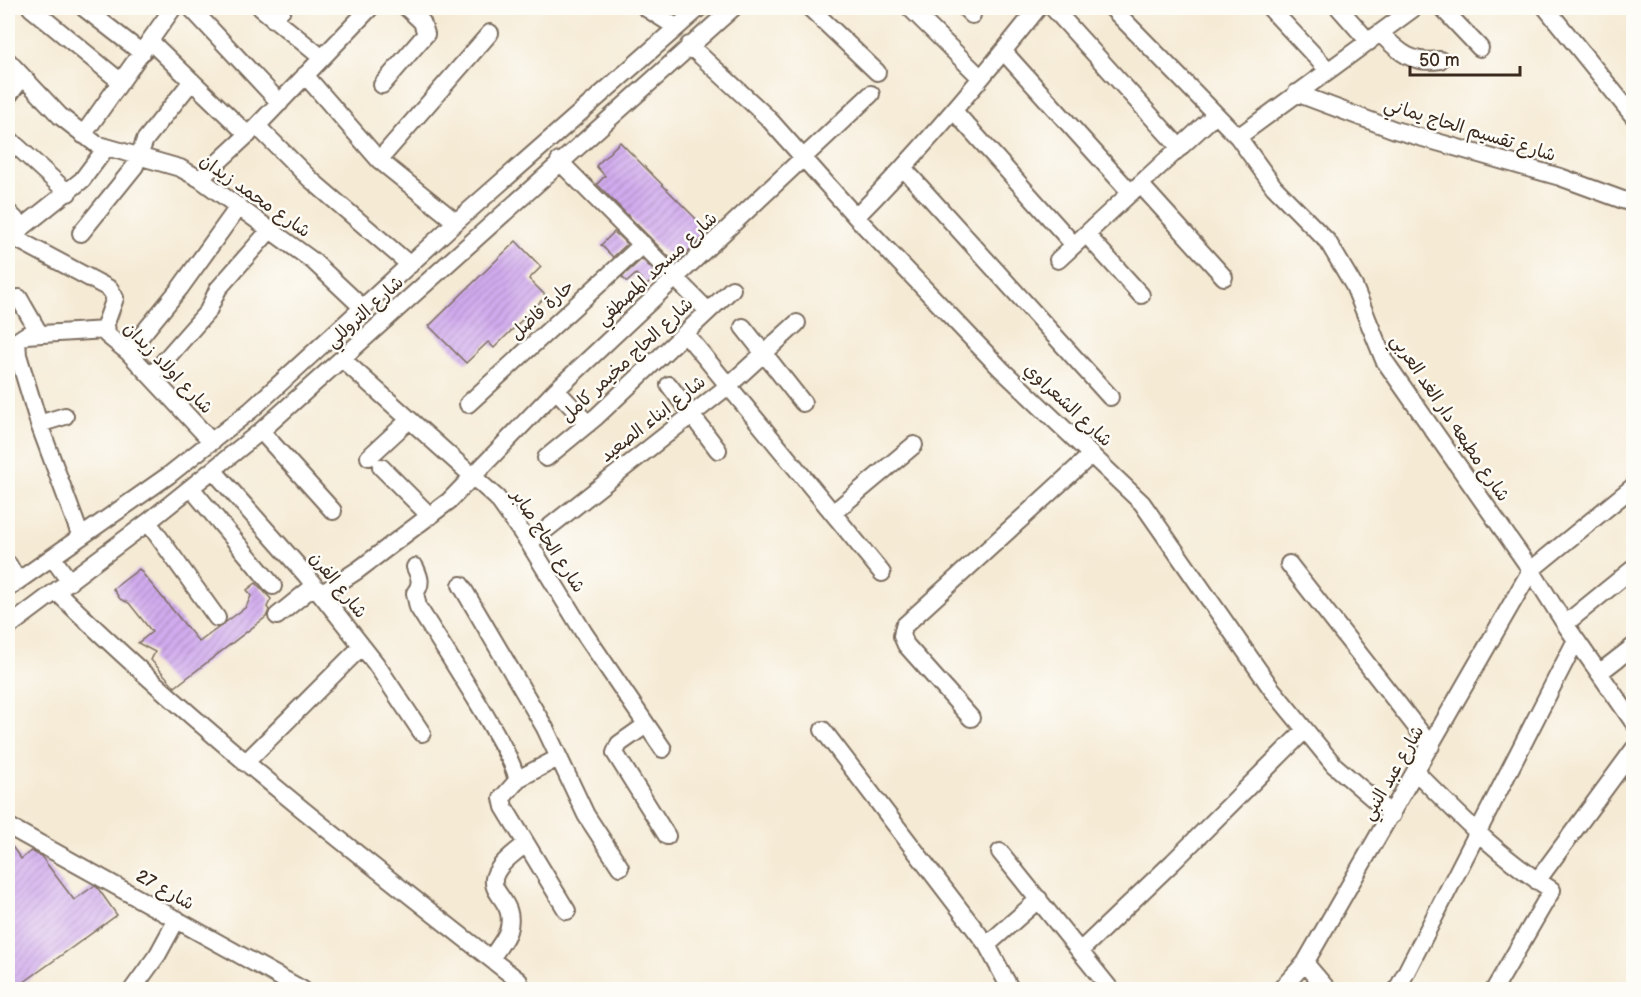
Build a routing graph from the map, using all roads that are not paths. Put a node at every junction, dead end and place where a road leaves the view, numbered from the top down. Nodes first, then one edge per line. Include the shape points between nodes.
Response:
1 (31, 8) edge
2 (84, 8) edge
3 (191, 8) edge
4 (370, 8) edge
5 (407, 8) edge
6 (646, 8) edge
7 (699, 8) edge
8 (733, 8) edge
9 (810, 8) edge
10 (1053, 8) edge
11 (1112, 8) edge
12 (1270, 8) edge
13 (1339, 8) edge
14 (1414, 8) edge
15 (1442, 8) edge
16 (1546, 8) edge
17 (170, 9) edge
18 (1034, 9) edge
19 (918, 10) edge
20 (273, 11) edge
21 (676, 27) junction
22 (490, 33) dead end
23 (1375, 38) junction
24 (688, 45) junction
25 (146, 47) junction
26 (1480, 48) dead end
27 (1004, 52) junction
28 (321, 57) junction
29 (1440, 60) dead end
30 (8, 61) edge
31 (1328, 70) junction
32 (877, 72) dead end
33 (305, 75) junction
34 (22, 78) junction
35 (981, 78) junction
36 (192, 81) junction
37 (121, 82) junction
38 (382, 85) dead end
39 (1296, 93) junction
40 (871, 94) dead end
41 (8, 96) edge
42 (280, 103) junction
43 (954, 111) junction
44 (1215, 115) junction
45 (1634, 117) edge
46 (253, 130) junction
47 (83, 135) junction
48 (1238, 137) junction
49 (8, 138) edge
50 (106, 148) junction
51 (1180, 148) junction
52 (139, 156) junction
53 (804, 158) junction
54 (379, 160) junction
55 (559, 161) junction
56 (904, 169) junction
57 (200, 179) junction
58 (1136, 188) junction
59 (68, 193) junction
60 (1634, 204) edge
61 (239, 206) junction
62 (8, 212) edge
63 (856, 217) junction
64 (456, 222) junction
65 (270, 230) junction
66 (81, 232) dead end
67 (14, 234) edge
68 (1080, 240) junction
69 (643, 244) junction
70 (1058, 260) dead end
71 (410, 265) junction
72 (1224, 277) dead end
73 (676, 278) junction
74 (732, 289) dead end
75 (1141, 295) dead end
76 (8, 301) edge
77 (363, 308) junction
78 (708, 311) junction
79 (797, 323) dead end
80 (743, 327) dead end
81 (106, 330) junction
82 (39, 333) junction
83 (685, 333) junction
84 (128, 352) junction
85 (764, 355) junction
86 (342, 359) junction
87 (151, 376) junction
88 (669, 385) dead end
89 (728, 386) junction
90 (556, 390) junction
91 (1110, 397) dead end
92 (803, 403) dead end
93 (468, 404) dead end
94 (691, 415) junction
95 (65, 416) dead end
96 (408, 421) junction
97 (39, 424) junction
98 (588, 424) junction
99 (261, 431) junction
100 (212, 442) junction
101 (914, 446) dead end
102 (718, 450) dead end
103 (1091, 455) junction
104 (546, 458) dead end
105 (213, 470) junction
106 (475, 477) junction
107 (1634, 486) edge
108 (191, 488) junction
109 (333, 511) dead end
110 (832, 513) junction
111 (430, 516) junction
112 (148, 522) junction
113 (81, 537) junction
114 (530, 543) junction
115 (52, 557) junction
116 (8, 564) edge
117 (1289, 564) dead end
118 (415, 567) dead end
119 (1634, 568) edge
120 (1532, 570) junction
121 (882, 573) dead end
122 (13, 584) edge
123 (461, 585) dead end
124 (273, 586) dead end
125 (64, 587) junction
126 (317, 590) junction
127 (277, 616) dead end
128 (217, 618) dead end
129 (1565, 624) junction
130 (8, 627) edge
131 (1576, 640) junction
132 (362, 646) junction
133 (1634, 646) edge
134 (1599, 673) junction
135 (971, 718) dead end
136 (1633, 721) edge
137 (646, 725) junction
138 (823, 730) dead end
139 (1305, 730) junction
140 (422, 733) dead end
141 (1431, 746) junction
142 (663, 749) dead end
143 (1634, 749) edge
144 (558, 758) junction
145 (245, 763) junction
146 (1416, 772) junction
147 (518, 779) junction
148 (1392, 815) junction
149 (8, 826) edge
150 (1478, 834) junction
151 (667, 836) dead end
152 (526, 844) junction
153 (1000, 852) dead end
154 (620, 867) dead end
155 (1537, 881) junction
156 (1039, 899) junction
157 (567, 911) dead end
158 (177, 919) junction
159 (987, 945) junction
160 (1081, 950) junction
161 (491, 959) junction
162 (1305, 963) junction
163 (519, 981) dead end
164 (138, 987) edge
165 (1103, 987) edge
166 (1008, 988) edge
167 (303, 990) edge
168 (1280, 990) edge
169 (1328, 990) edge
170 (1397, 990) edge
171 (1494, 990) edge

1 - 37 street
2 - 25 street
3 - 42 street
4 - 28 street
5 - 38 street via 422,22 426,34
6 - 21 street
7 - 21 street, شارع التروللي
8 - 24 street, شارع التروللي
9 - 32 street
10 - 51 street
11 - 44 street, شارع مطبعه دار الغد العربي
12 - 31 street
13 - 23 street
14 - 23 street
15 - 26 street
16 - 45 street
17 - 25 street
18 - 27 street
19 - 35 street
20 - 28 street
21 - 64 street, شارع التروللي
22 - 54 street
23 - 29 street via 1410,59
23 - 31 street
24 - 53 street, شارع الشعراوي via 767,117
24 - 55 street, شارع التروللي
25 - 36 street
25 - 37 street
27 - 35 street
27 - 58 street
28 - 33 street
30 - 34 street, شارع محمد زيدان
31 - 39 street
33 - 42 street
33 - 54 street
34 - 41 street
34 - 47 street, شارع محمد زيدان
35 - 43 street
36 - 46 street
36 - 52 street via 145,140
37 - 47 street
39 - 48 street
39 - 60 street, شارع تقسيم الحاج يماني via 1395,130 1560,177
40 - 53 street, شارع مسجد المصطفي
42 - 46 street
43 - 56 street
43 - 68 street
44 - 48 street, شارع مطبعه دار الغد العربي
44 - 51 street
46 - 57 street
46 - 71 street
47 - 50 street, شارع محمد زيدان
48 - 120 street, شارع مطبعه دار الغد العربي via 1274,187 1333,249 1354,286 1384,360
49 - 59 street
50 - 52 street, شارع محمد زيدان
50 - 59 street
51 - 58 street
52 - 57 street, شارع محمد زيدان via 180,168
52 - 66 street
53 - 63 street, شارع الشعراوي
53 - 73 street, شارع مسجد المصطفي
54 - 64 street
55 - 69 street
55 - 86 street, شارع التروللي
56 - 63 street
56 - 91 street
57 - 61 street, شارع محمد زيدان
58 - 68 street
58 - 72 street
59 - 67 street
61 - 65 street, شارع محمد زيدان
61 - 84 street
62 - 67 street, شارع اولاد زيدان
63 - 103 street, شارع الشعراوي via 1001,369
64 - 71 street, شارع التروللي
65 - 77 street, شارع محمد زيدان via 313,261
65 - 87 street via 218,289 208,311
67 - 81 street, شارع اولاد زيدان via 110,289 115,298
68 - 70 street
68 - 75 street
69 - 73 street
69 - 93 street, حارة فاضل
71 - 77 street, شارع التروللي
73 - 78 street
73 - 90 street, شارع مسجد المصطفي
74 - 78 street, شارع الحاج مخيمر كامل
76 - 82 street via 19,298
77 - 100 street, شارع التروللي
78 - 83 street, شارع الحاج مخيمر كامل
79 - 85 street, شارع ابناء الصعيد
80 - 85 street
81 - 82 street
81 - 84 street, شارع اولاد زيدان via 112,341
82 - 97 street via 22,337 17,348
83 - 89 street
83 - 98 street, شارع الحاج مخيمر كامل
84 - 87 street, شارع اولاد زيدان
85 - 89 street, شارع ابناء الصعيد
85 - 92 street
86 - 96 street, شارع الحاج صابر
86 - 99 street, شارع التروللي
87 - 100 street, شارع اولاد زيدان
88 - 94 street
89 - 94 street, شارع ابناء الصعيد
89 - 110 street
90 - 98 street
90 - 106 street, شارع مسجد المصطفي
94 - 102 street
94 - 114 street, شارع ابناء الصعيد
95 - 97 street
96 - 106 street, شارع الحاج صابر
96 - 111 street via 375,462
97 - 113 street
98 - 104 street, شارع الحاج مخيمر كامل
99 - 105 street, شارع التروللي
99 - 109 street
100 - 113 street, شارع التروللي
101 - 110 street
103 - 135 street via 904,626 902,636 906,645
103 - 139 street, شارع الشعراوي via 1149,512 1239,645
105 - 108 street, شارع التروللي
105 - 126 street, شارع الفرن
106 - 111 street, شارع مسجد المصطفي
106 - 114 street, شارع الحاج صابر via 497,498
107 - 120 street
108 - 112 street, شارع التروللي
108 - 124 street
110 - 121 street
111 - 126 street, شارع مسجد المصطفي
112 - 125 street, شارع التروللي
112 - 128 street
113 - 115 street, شارع التروللي
114 - 137 street, شارع الحاج صابر via 578,624
115 - 122 street, شارع التروللي
115 - 125 street
116 - 122 street
117 - 141 street
118 - 147 street via 420,579 418,607 488,721
119 - 129 street
120 - 129 street, شارع مطبعه دار الغد العربي
120 - 141 street, شارع عبد النبي
123 - 144 street
125 - 130 street, شارع التروللي
125 - 145 street via 129,661
126 - 127 street, شارع مسجد المصطفي
126 - 132 street, شارع الفرن
129 - 131 street, شارع مطبعه دار الغد العربي
131 - 134 street, شارع مطبعه دار الغد العربي
131 - 150 street
132 - 140 street, شارع الفرن
132 - 145 street
133 - 134 street
134 - 136 street, شارع مطبعه دار الغد العربي
137 - 142 street, شارع الحاج صابر
137 - 151 street via 619,744 615,753
138 - 159 street
139 - 148 street, شارع الشعراوي via 1334,765
139 - 160 street
141 - 146 street, شارع عبد النبي
143 - 155 street
144 - 147 street
144 - 154 street via 586,815
145 - 161 street
146 - 148 street, شارع عبد النبي
146 - 150 street
147 - 152 street via 502,803
148 - 162 street, شارع عبد النبي
149 - 158 street, شارع 27
150 - 155 street
150 - 170 street
152 - 157 street
152 - 161 street via 504,860 494,875 509,923 508,932
153 - 156 street
155 - 171 street via 1552,890
156 - 159 street
156 - 160 street
158 - 164 street
158 - 167 street, شارع 27
159 - 166 street
160 - 165 street
161 - 163 street
162 - 168 street, شارع عبد النبي
162 - 169 street

